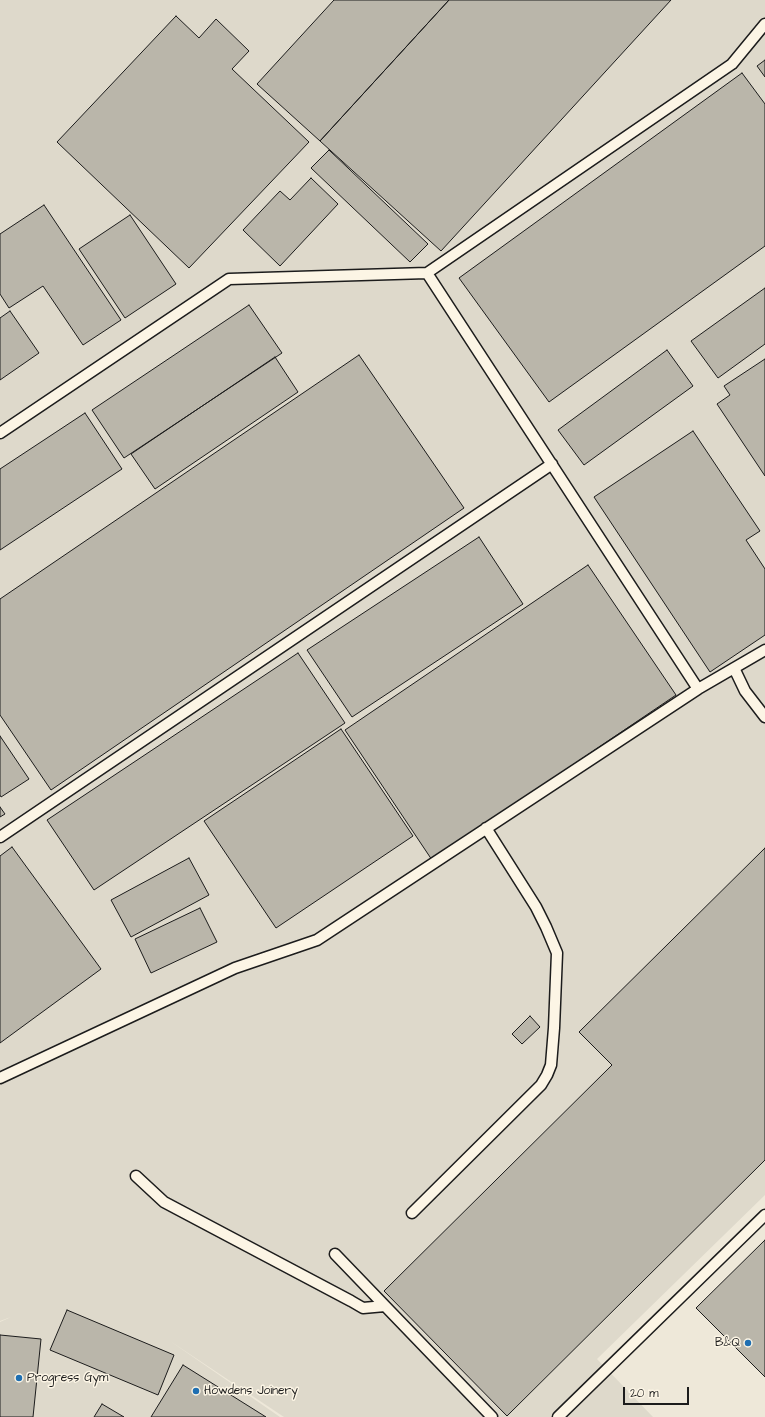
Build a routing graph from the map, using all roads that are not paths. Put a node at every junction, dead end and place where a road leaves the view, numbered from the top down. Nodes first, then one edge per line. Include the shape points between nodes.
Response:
1 (765, 24) edge
2 (427, 273) junction
3 (0, 432) edge
4 (552, 464) junction
5 (765, 650) edge
6 (734, 668) junction
7 (698, 689) junction
8 (765, 717) edge
9 (486, 828) junction
10 (0, 837) edge
11 (0, 1078) edge
12 (136, 1176) dead end
13 (412, 1213) dead end
14 (765, 1216) edge
15 (335, 1254) dead end
16 (385, 1306) junction
17 (492, 1417) edge
18 (558, 1417) edge

1 - 2 lane via 732,64
2 - 3 lane via 230,279
2 - 4 lane
4 - 7 lane
4 - 10 lane
5 - 6 lane
6 - 7 lane
6 - 8 lane via 745,691
7 - 9 lane
9 - 11 lane via 317,940 235,968
9 - 13 lane via 536,907 557,953 551,1065 540,1085
12 - 16 lane via 164,1202 363,1308
14 - 18 lane
15 - 16 lane
16 - 17 lane

